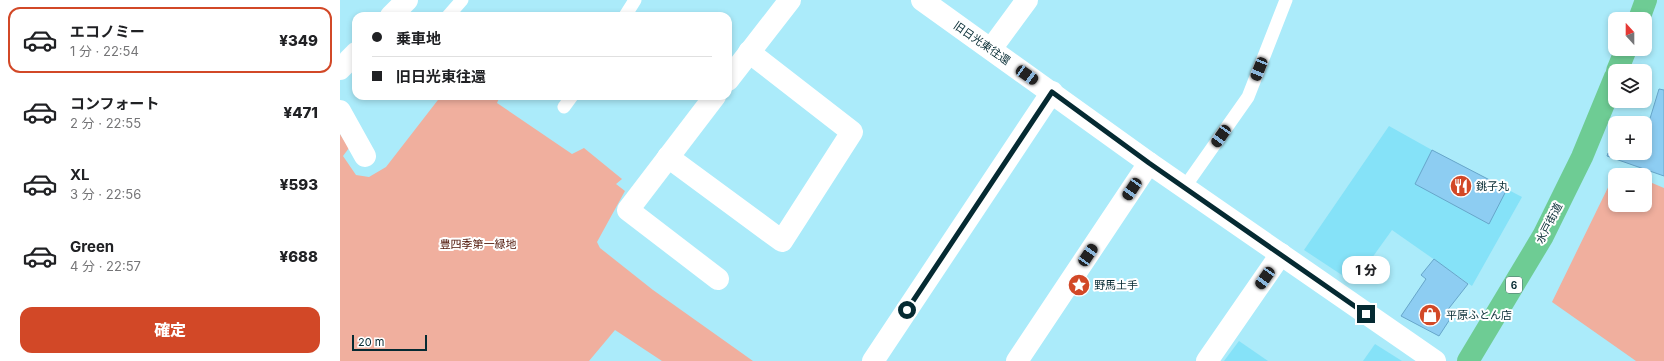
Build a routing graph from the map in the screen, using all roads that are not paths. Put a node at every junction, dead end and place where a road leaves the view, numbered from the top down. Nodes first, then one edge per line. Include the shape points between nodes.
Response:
1 (406, 0) edge
2 (462, 0) edge
3 (635, 0) edge
4 (790, 0) edge
5 (922, 0) edge
6 (1027, 0) edge
7 (1286, 0) edge
8 (1646, 0) edge
9 (395, 12) edge
10 (452, 12) edge
11 (628, 12) edge
12 (1642, 12) edge
13 (991, 49) junction
14 (749, 52) junction
15 (352, 56) edge
16 (340, 69) edge
17 (732, 75) edge
18 (1052, 92) junction
19 (1608, 94) edge
20 (569, 100) edge
21 (712, 100) edge
22 (564, 107) dead end
23 (340, 111) edge
24 (365, 156) dead end
25 (668, 157) junction
26 (1149, 163) junction
27 (1184, 188) junction
28 (1281, 254) junction
29 (718, 279) dead end
30 (873, 361) edge
31 (1017, 361) edge
32 (1207, 361) edge
33 (1435, 361) edge
34 (1468, 361) edge

1 - 9 street
2 - 10 lane
3 - 11 lane
4 - 14 street
5 - 13 street, 旧日光東往還
6 - 13 street
7 - 27 lane via 1248,98
8 - 12 highway
13 - 18 street, 旧日光東往還
14 - 17 street
14 - 25 street via 852,132 782,241
15 - 16 street
18 - 26 street, 旧日光東往還
18 - 30 street
19 - 34 highway, 水戸街道 / 6 via 1582,157 1543,236
20 - 22 lane
21 - 25 street
23 - 24 street
25 - 29 street via 628,210
26 - 27 street, 旧日光東往還
26 - 31 street
27 - 28 street, 旧日光東往還
28 - 32 street
28 - 33 street, 旧日光東往還

